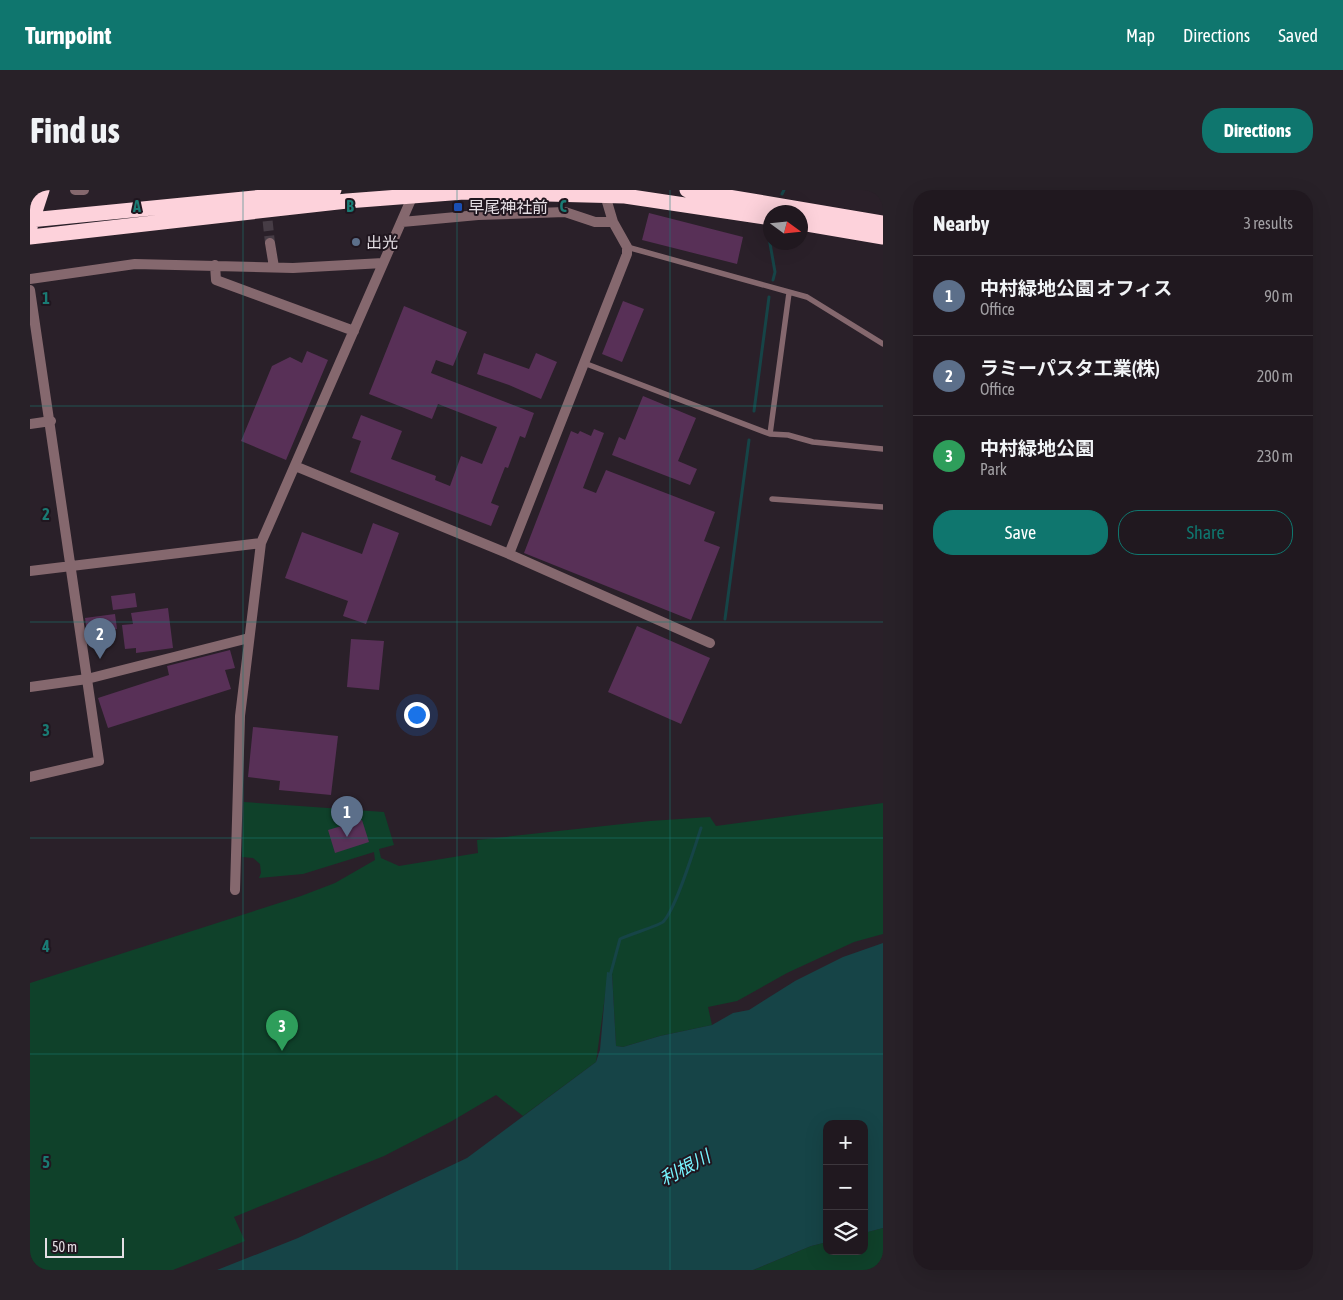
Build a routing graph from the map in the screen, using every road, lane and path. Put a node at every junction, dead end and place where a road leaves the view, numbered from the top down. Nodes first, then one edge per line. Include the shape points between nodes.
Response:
1 (42, 190) edge
2 (75, 190) edge
3 (84, 190) edge
4 (334, 190) edge
5 (687, 190) edge
6 (413, 195) junction
7 (605, 195) junction
8 (763, 217) edge
9 (31, 222) edge
10 (402, 222) junction
11 (613, 222) junction
12 (883, 223) edge
13 (808, 225) edge
14 (30, 237) edge
15 (883, 237) edge
16 (270, 243) tunnel mouth
17 (627, 247) junction
18 (384, 263) junction
19 (215, 266) junction
20 (274, 267) junction
21 (30, 279) edge
22 (30, 290) edge
23 (788, 292) junction
24 (354, 331) junction
25 (883, 344) edge
26 (584, 363) junction
27 (51, 421) junction
28 (30, 424) edge
29 (770, 434) junction
30 (883, 449) edge
31 (295, 466) junction
32 (772, 499) dead end
33 (883, 507) edge
34 (261, 543) junction
35 (508, 554) junction
36 (69, 565) junction
37 (30, 571) edge
38 (249, 638) junction
39 (710, 643) dead end
40 (87, 679) junction
41 (30, 687) edge
42 (30, 777) edge
43 (235, 890) dead end

1 - 9 highway
2 - 3 street
4 - 9 highway
5 - 12 highway
6 - 7 highway via 496,192
6 - 10 street
6 - 14 highway
7 - 8 highway
7 - 11 street
10 - 11 street via 565,212 595,222
10 - 18 street
11 - 17 street
13 - 15 highway
16 - 20 street
17 - 23 lane
17 - 26 street
18 - 20 street
18 - 24 street
19 - 20 street
19 - 21 street via 135,264
19 - 24 street via 216,280
22 - 27 street
23 - 25 lane via 807,297
23 - 29 lane
24 - 31 street
26 - 29 lane
26 - 35 street
27 - 28 street
27 - 36 street
29 - 30 lane
31 - 34 street
31 - 35 street
32 - 33 lane
34 - 36 street
34 - 38 street
35 - 39 street
36 - 37 street
36 - 40 street
38 - 40 street
38 - 43 street via 240,716
40 - 41 street
40 - 42 street via 99,761

